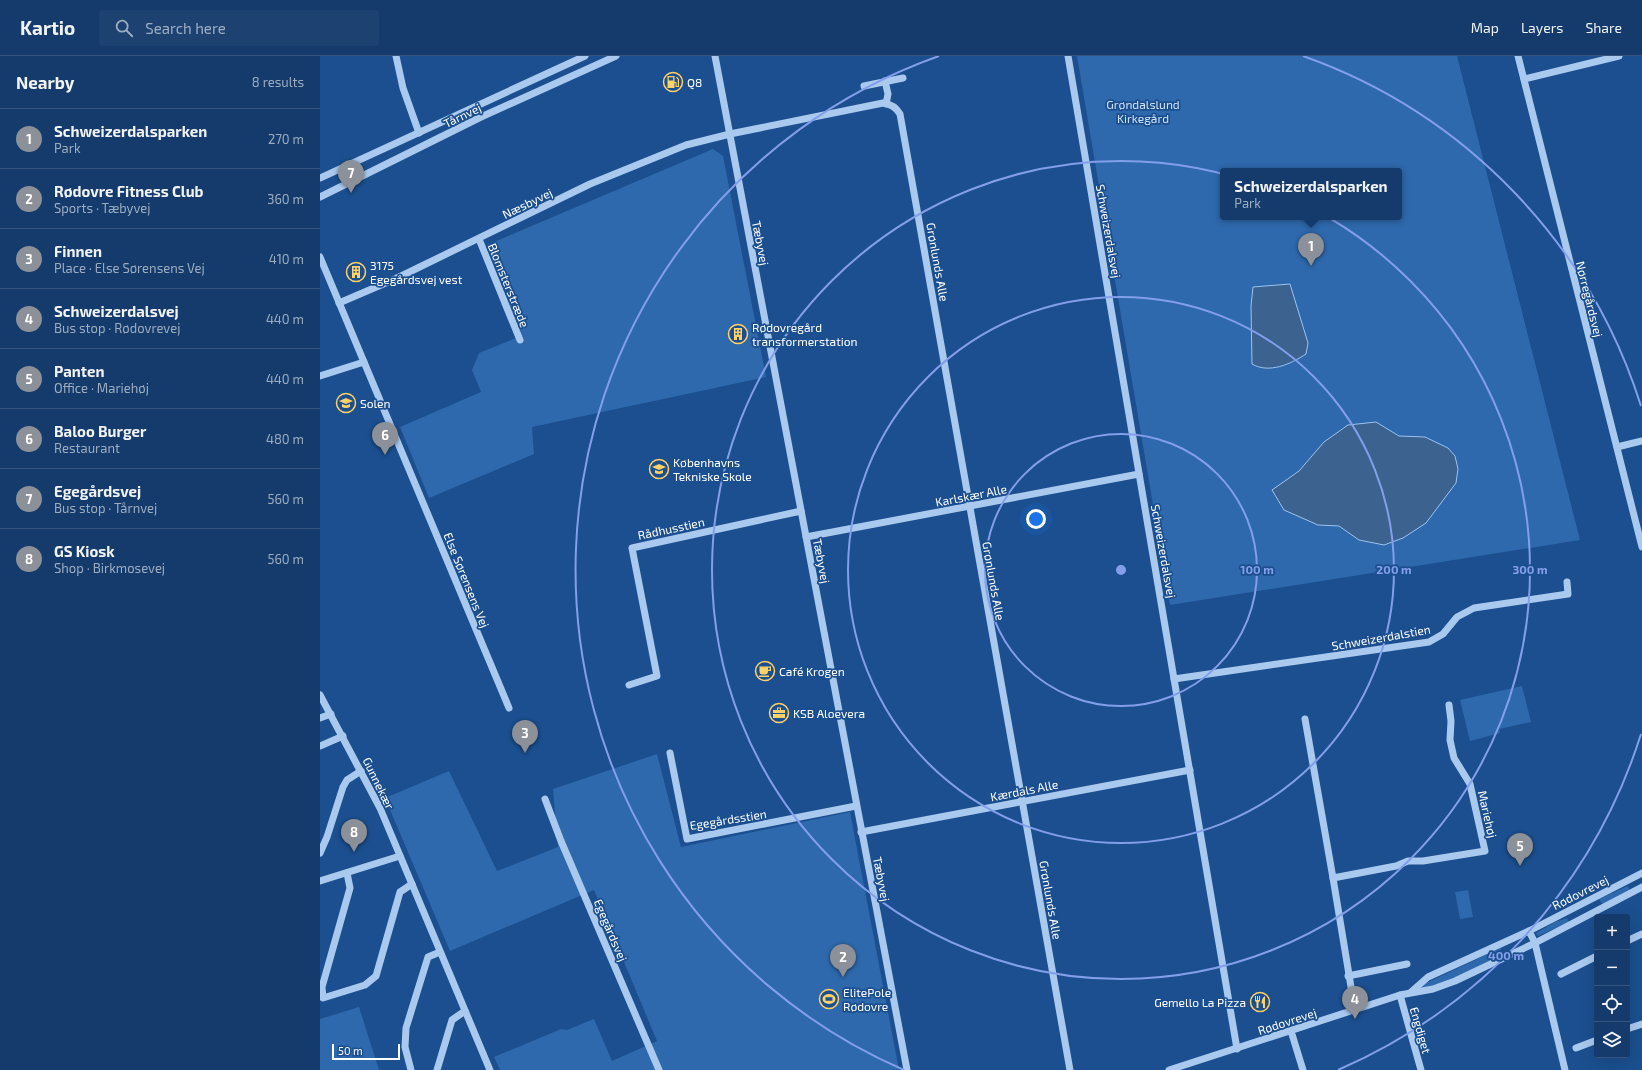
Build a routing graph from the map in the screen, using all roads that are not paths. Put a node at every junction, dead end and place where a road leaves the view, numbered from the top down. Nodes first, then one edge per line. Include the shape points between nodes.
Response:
1 (396, 56) edge
2 (585, 56) edge
3 (616, 56) edge
4 (715, 56) edge
5 (1068, 56) edge
6 (1518, 56) edge
7 (1619, 56) edge
8 (903, 78) dead end
9 (1524, 79) junction
10 (885, 81) junction
11 (864, 86) dead end
12 (886, 104) junction
13 (419, 133) junction
14 (730, 134) junction
15 (320, 178) edge
16 (320, 197) edge
17 (479, 239) junction
18 (320, 257) edge
19 (339, 302) junction
20 (520, 340) dead end
21 (364, 362) junction
22 (320, 376) edge
23 (1642, 441) edge
24 (1617, 447) junction
25 (1139, 474) junction
26 (970, 507) junction
27 (802, 511) junction
28 (806, 537) junction
29 (1642, 547) edge
30 (1567, 582) dead end
31 (1174, 680) junction
32 (629, 686) dead end
33 (320, 695) edge
34 (1449, 705) dead end
35 (510, 708) dead end
36 (331, 714) junction
37 (320, 718) edge
38 (1305, 719) dead end
39 (343, 736) junction
40 (320, 746) edge
41 (670, 753) dead end
42 (1190, 770) junction
43 (361, 771) junction
44 (545, 798) dead end
45 (1023, 802) junction
46 (856, 806) junction
47 (861, 832) junction
48 (320, 853) edge
49 (400, 856) junction
50 (348, 873) junction
51 (1642, 874) edge
52 (1333, 878) junction
53 (320, 881) edge
54 (412, 884) junction
55 (1642, 887) edge
56 (1529, 931) junction
57 (1642, 934) edge
58 (1630, 940) edge
59 (1535, 943) junction
60 (440, 952) junction
61 (1594, 958) edge
62 (1407, 964) dead end
63 (1561, 974) dead end
64 (1348, 976) junction
65 (1411, 992) junction
66 (1400, 995) junction
67 (322, 998) edge
68 (1354, 1010) junction
69 (465, 1011) junction
70 (1642, 1024) edge
71 (1630, 1028) edge
72 (1291, 1031) junction
73 (1594, 1041) edge
74 (1576, 1048) dead end
75 (1237, 1049) junction
76 (411, 1070) edge
77 (437, 1070) edge
78 (489, 1070) edge
79 (659, 1070) edge
80 (907, 1070) edge
81 (1070, 1070) edge
82 (1169, 1070) edge
83 (1303, 1070) edge
84 (1421, 1070) edge
85 (1565, 1070) edge

1 - 13 street via 403,88
2 - 13 street, Tårnvej
3 - 16 street, Tårnvej via 475,120
4 - 14 street, Tæbyvej
5 - 25 street, Schweizerdalsvej
6 - 9 street, Nørregårdsvej
7 - 9 street
8 - 10 street
9 - 24 street, Nørregårdsvej
10 - 11 street
10 - 12 street via 888,94
12 - 14 street
12 - 26 street, Grønlunds Alle via 900,114
13 - 15 street, Tårnvej
14 - 17 street, Næsbyvej via 686,145 600,180
14 - 27 street, Tæbyvej
17 - 19 street, Næsbyvej
17 - 20 street, Blomsterstræde
18 - 19 street, Else Sørensens Vej
19 - 21 street, Else Sørensens Vej
21 - 22 street
21 - 35 street, Else Sørensens Vej
23 - 24 street
24 - 29 street, Nørregårdsvej
25 - 26 street, Karlskær Alle
25 - 31 street, Schweizerdalsvej
26 - 28 street, Karlskær Alle
26 - 45 street, Grønlunds Alle
27 - 28 street, Tæbyvej
27 - 32 street, Rådhusstien via 632,548 657,676
28 - 46 street, Tæbyvej
30 - 31 street, Schweizerdalstien via 1568,594 1474,608 1457,617 1443,634 1428,642
31 - 42 street, Schweizerdalsvej
33 - 36 street, Gunnekær
34 - 52 street, Mariehøj via 1450,740 1454,758 1470,784 1485,851 1423,862 1408,860 1396,866
36 - 37 street
36 - 39 street, Gunnekær
38 - 52 street
39 - 40 street
39 - 43 street, Gunnekær
41 - 46 street, Egegårdsstien via 687,839
42 - 45 street, Kærdals Alle
42 - 75 street, Schweizerdalsvej
43 - 48 street via 347,780 343,787
43 - 49 street, Gunnekær
44 - 79 street, Egegårdsvej via 565,851
45 - 47 street, Kærdals Alle
45 - 81 street, Grønlunds Alle
46 - 47 street, Tæbyvej
47 - 80 street, Tæbyvej
49 - 50 street
49 - 54 street, Gunnekær
50 - 53 street
50 - 67 street via 350,888 322,987
51 - 56 street, Rødovrevej
52 - 64 street
54 - 60 street, Gunnekær
54 - 67 street via 400,892 376,976 365,985
55 - 59 street, Rødovrevej
56 - 59 street
56 - 65 street, Rødovrevej via 1428,977
57 - 58 street
59 - 65 street, Rødovrevej via 1455,981 1434,989
59 - 85 street
60 - 69 street, Gunnekær
60 - 76 street via 428,957 406,1028 405,1047
61 - 63 street
62 - 64 street
64 - 68 street
65 - 66 street, Rødovrevej
66 - 68 street, Rødovrevej
66 - 84 street, Engdiget
68 - 72 street, Rødovrevej
69 - 77 street via 452,1020
69 - 78 street, Gunnekær
70 - 71 street
72 - 75 street, Rødovrevej
72 - 83 street
73 - 74 street
75 - 82 street, Rødovrevej

